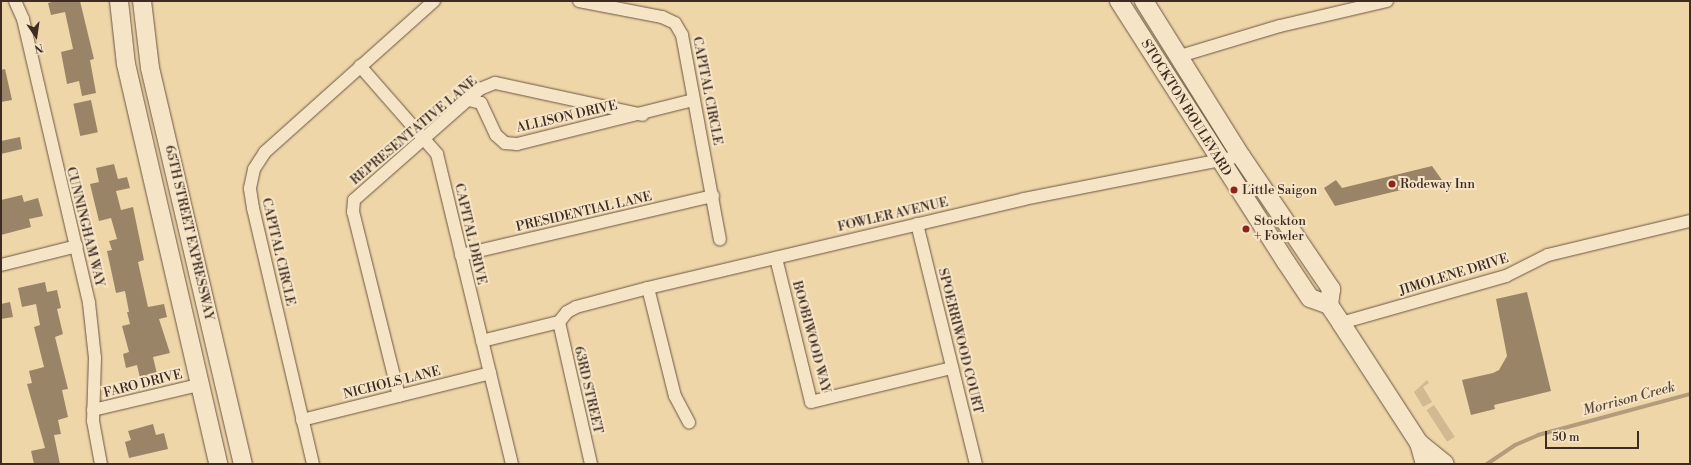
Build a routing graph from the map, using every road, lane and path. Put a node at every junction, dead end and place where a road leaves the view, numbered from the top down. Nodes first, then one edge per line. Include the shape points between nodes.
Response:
1 (15, 1) edge
2 (119, 1) edge
3 (142, 1) edge
4 (434, 1) edge
5 (579, 1) edge
6 (1119, 1) edge
7 (1144, 1) edge
8 (1387, 1) edge
9 (1180, 56) junction
10 (360, 66) junction
11 (1162, 70) junction
12 (469, 100) junction
13 (694, 100) junction
14 (643, 115) junction
15 (422, 140) junction
16 (1241, 156) junction
17 (1218, 161) junction
18 (713, 196) junction
19 (1690, 222) edge
20 (917, 224) junction
21 (720, 240) dead end
22 (77, 246) junction
23 (461, 255) junction
24 (776, 258) junction
25 (1, 265) edge
26 (648, 288) junction
27 (1329, 305) junction
28 (559, 322) junction
29 (1341, 323) junction
30 (482, 341) junction
31 (952, 368) junction
32 (490, 373) junction
33 (199, 385) junction
34 (399, 396) junction
35 (93, 410) junction
36 (302, 420) junction
37 (688, 422) dead end
38 (1419, 442) junction
39 (1444, 463) edge
40 (101, 464) edge
41 (218, 464) edge
42 (243, 464) edge
43 (313, 464) edge
44 (512, 464) edge
45 (591, 464) edge
46 (976, 464) edge
47 (1425, 464) edge

1 - 22 street, CUNNINGHAM WAY via 23,19 54,159
2 - 33 main road, 65TH STREET EXPRESSWAY via 126,64
3 - 42 main road, 65TH STREET EXPRESSWAY via 150,68
4 - 10 street, CAPITAL CIRCLE
5 - 13 street, CAPITAL CIRCLE via 662,17 675,23 682,35
6 - 11 main road, STOCKTON BOULEVARD
7 - 9 main road, STOCKTON BOULEVARD
8 - 9 street via 1280,26
9 - 11 main road
9 - 16 main road, STOCKTON BOULEVARD
10 - 15 street, CAPITAL DRIVE
10 - 36 street, CAPITAL CIRCLE via 265,152 254,169 250,188
11 - 17 main road, STOCKTON BOULEVARD
12 - 14 street, REPRESENTATIVE LANE via 480,89 495,83
12 - 14 street, ALLISON DRIVE via 481,103 496,135 505,143 517,144
12 - 15 street, REPRESENTATIVE LANE
13 - 14 street, ALLISON DRIVE
13 - 18 street, CAPITAL CIRCLE
15 - 23 street, CAPITAL DRIVE via 437,154
15 - 34 street, REPRESENTATIVE LANE via 354,200 353,212
16 - 17 street, FOWLER AVENUE
16 - 27 main road, STOCKTON BOULEVARD via 1330,289
17 - 20 street, FOWLER AVENUE via 1024,198
17 - 27 main road, STOCKTON BOULEVARD via 1310,298
18 - 21 street, CAPITAL CIRCLE
18 - 23 street, PRESIDENTIAL LANE
19 - 29 street, JIMOLENE DRIVE via 1548,255 1506,276
20 - 24 street, FOWLER AVENUE
20 - 31 street, SPOERRIWOOD COURT
22 - 25 street
22 - 35 street, CUNNINGHAM WAY via 93,328
23 - 30 street, CAPITAL DRIVE
24 - 26 street, FOWLER AVENUE
24 - 31 street, BOOBIWOOD WAY via 811,402
26 - 28 street, FOWLER AVENUE via 576,307 567,312
26 - 37 street via 675,396
27 - 29 main road
28 - 30 street
28 - 45 street, 63RD STREET
29 - 38 main road
30 - 32 street, CAPITAL DRIVE
31 - 46 street, SPOERRIWOOD COURT
32 - 34 street, NICHOLS LANE
32 - 44 street, CAPITAL DRIVE
33 - 35 street, FARO DRIVE
33 - 41 main road, 65TH STREET EXPRESSWAY
34 - 36 street, NICHOLS LANE
35 - 40 street, CUNNINGHAM WAY via 95,442
36 - 43 street, CAPITAL CIRCLE
38 - 39 main road
38 - 47 main road

